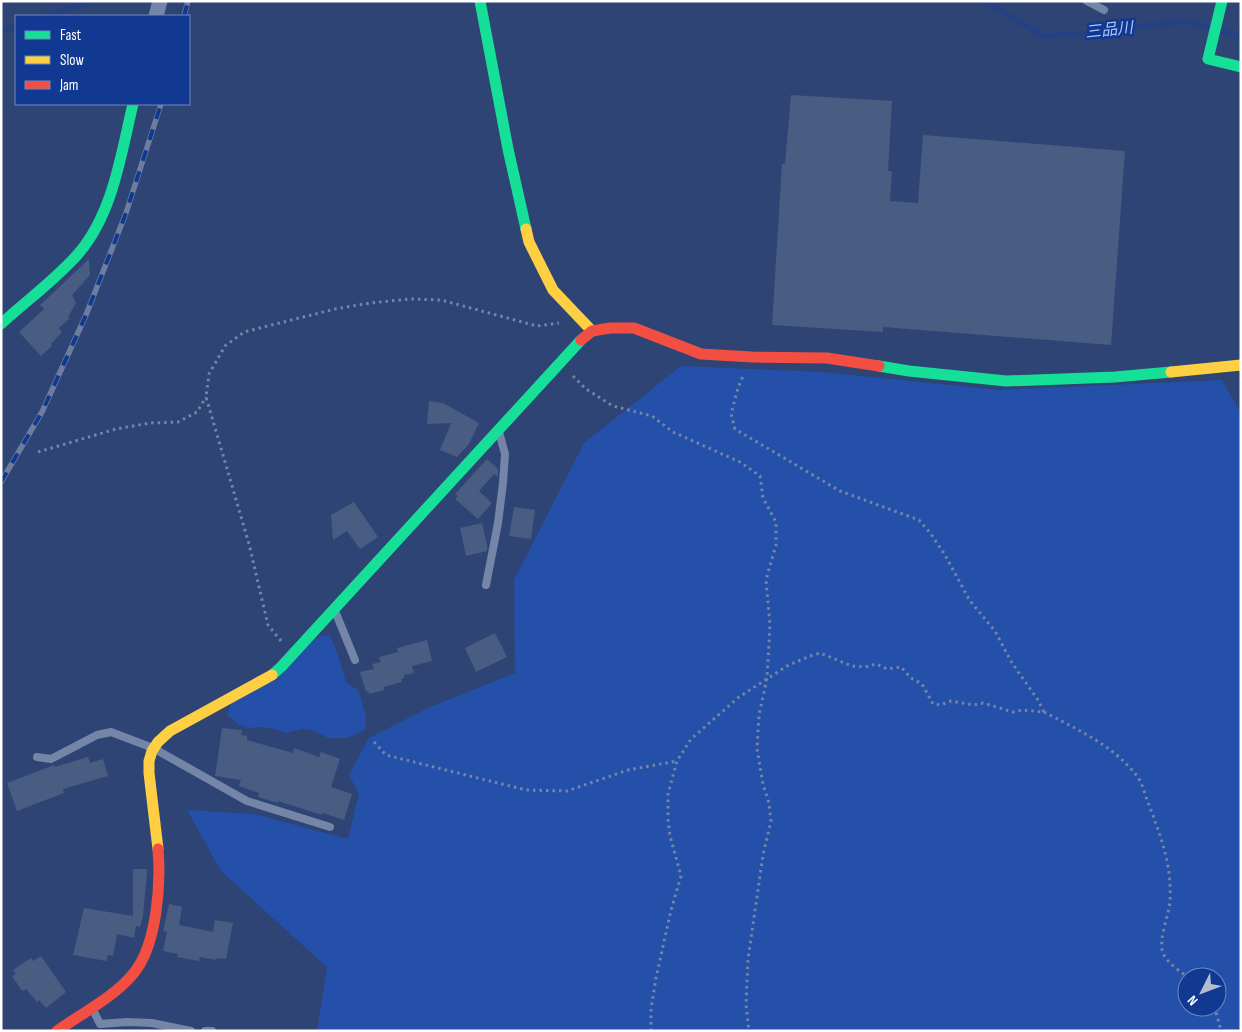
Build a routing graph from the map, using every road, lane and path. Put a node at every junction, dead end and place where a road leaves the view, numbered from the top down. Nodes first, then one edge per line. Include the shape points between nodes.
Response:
1 (480, 1) edge
2 (1087, 1) edge
3 (1222, 1) edge
4 (1104, 10) dead end
5 (1241, 67) edge
6 (133, 105) edge
7 (575, 314) junction
8 (1, 324) edge
9 (592, 331) junction
10 (752, 357) junction
11 (561, 363) junction
12 (1241, 365) edge
13 (206, 397) junction
14 (498, 430) junction
15 (38, 452) dead end
16 (486, 585) dead end
17 (334, 609) junction
18 (292, 654) junction
19 (355, 660) dead end
20 (767, 678) junction
21 (1044, 712) junction
22 (374, 742) dead end
23 (153, 748) junction
24 (37, 757) dead end
25 (677, 761) junction
26 (330, 827) dead end
27 (1177, 969) edge
28 (92, 1007) junction
29 (1217, 1017) edge
30 (57, 1031) edge
31 (191, 1031) edge
32 (205, 1031) edge
33 (212, 1031) edge
34 (651, 1031) edge
35 (749, 1031) edge
36 (1221, 1031) edge

1 - 7 street via 529,242 553,290
2 - 4 lane
3 - 5 street via 1208,59
6 - 8 street via 109,197 94,230 78,253
7 - 9 street
7 - 13 path via 557,324 537,326 442,300 411,299 335,309 244,332 225,346 209,374
9 - 10 street via 634,328 701,354
9 - 11 street
10 - 12 street via 827,358 1006,381 1115,377
10 - 21 path via 731,414 735,429 840,491 919,520 945,555 970,601 995,631
11 - 14 street
11 - 20 path via 586,389 613,406 652,416 674,432 740,462 760,476 763,498 776,522 776,545 766,580 770,625
13 - 15 path via 197,412 178,422 116,429
13 - 18 path via 250,544 268,625
14 - 16 lane via 505,454 503,483
14 - 17 street
17 - 18 street
17 - 19 lane
18 - 23 street via 270,676 174,728
20 - 21 path via 786,666 820,653 852,666 902,667 911,678 922,684 933,704 951,701 974,705 983,703 1013,712
20 - 25 path via 740,696 691,739
20 - 35 path via 757,749 771,821 748,958 746,1005
21 - 27 path via 1118,754 1139,778 1170,872 1170,902 1162,952
22 - 25 path via 386,755 526,790 567,791 628,770
23 - 24 lane via 111,732 97,735 50,759
23 - 26 lane via 247,801
23 - 28 street via 149,762 160,868 154,922 139,964 126,981
25 - 34 path via 668,794 668,820 681,876 656,978
28 - 30 street
28 - 31 lane via 100,1024 152,1023
29 - 36 path
32 - 33 lane

